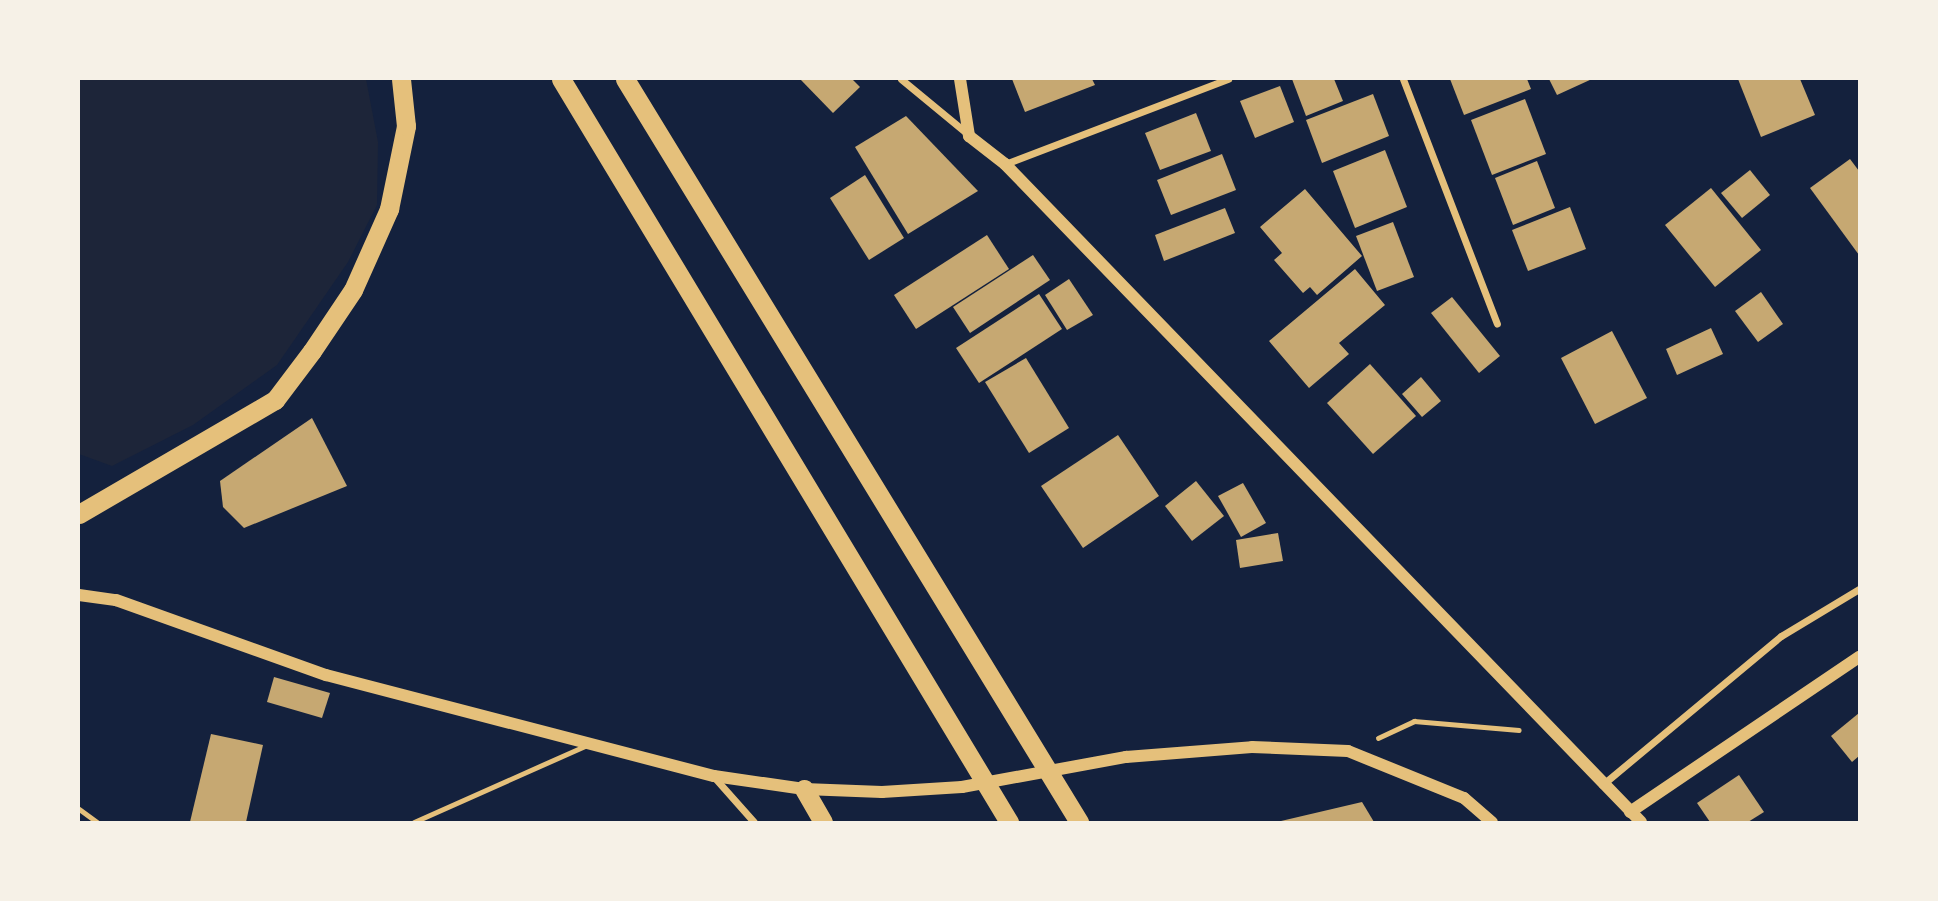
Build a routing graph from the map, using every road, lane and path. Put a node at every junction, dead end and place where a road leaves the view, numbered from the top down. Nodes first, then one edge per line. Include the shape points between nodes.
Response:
1 (401, 79) edge
2 (561, 79) edge
3 (625, 79) edge
4 (901, 79) edge
5 (960, 79) edge
6 (1228, 79) edge
7 (1403, 79) edge
8 (969, 136) junction
9 (1005, 164) junction
10 (1497, 324) dead end
11 (79, 514) edge
12 (1859, 589) edge
13 (79, 595) edge
14 (1859, 657) edge
15 (1552, 736) junction
16 (585, 746) junction
17 (1348, 751) junction
18 (714, 776) junction
19 (1601, 785) junction
20 (804, 789) junction
21 (79, 809) edge
22 (1630, 812) junction
23 (97, 822) edge
24 (414, 822) edge
25 (754, 822) edge
26 (823, 822) edge
27 (1009, 822) edge
28 (1080, 822) edge
29 (1493, 822) edge
30 (1641, 822) edge

1 - 11 highway via 406,126 389,209 353,290 312,351 275,400
2 - 27 highway
3 - 28 highway
4 - 8 street
5 - 8 street
6 - 9 street
7 - 10 street
8 - 9 street
9 - 15 street via 1432,602
12 - 19 street via 1780,636
13 - 16 street via 116,600 326,675
14 - 22 street
15 - 17 path via 1414,721
15 - 19 street
16 - 18 street
16 - 24 lane
17 - 20 street via 1252,747 1126,757 962,787
17 - 29 street via 1464,798
18 - 20 street
18 - 25 street
19 - 22 street
20 - 26 highway
21 - 23 lane
22 - 30 street

